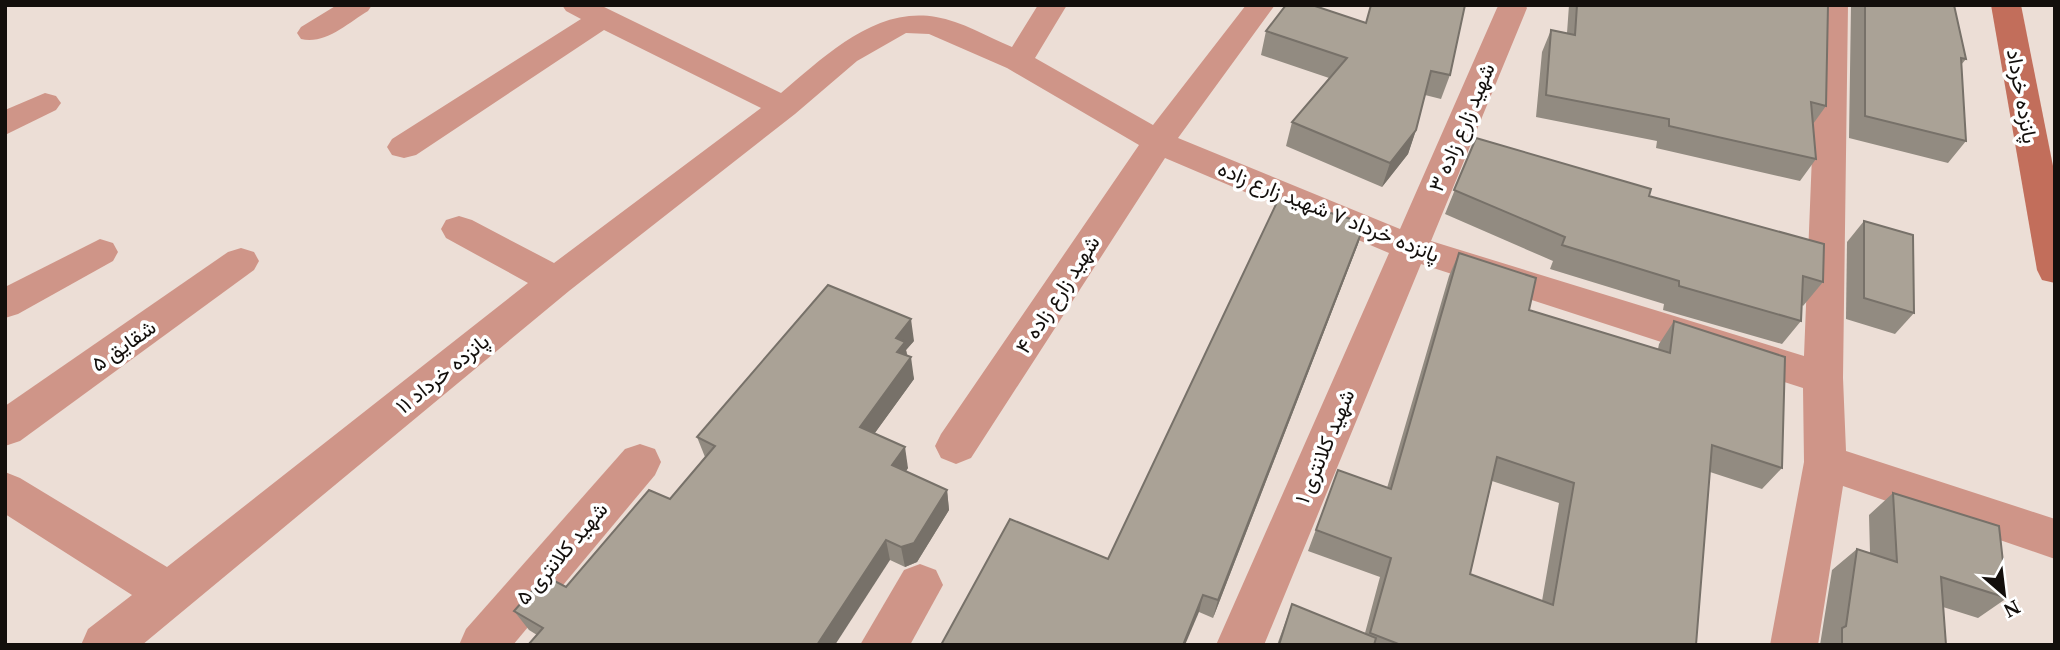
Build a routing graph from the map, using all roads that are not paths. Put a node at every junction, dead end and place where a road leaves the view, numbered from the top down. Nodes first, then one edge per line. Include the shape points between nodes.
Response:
1 (358, 5) edge
2 (1053, 5) edge
3 (1261, 5) edge
4 (1833, 5) edge
5 (2006, 5) edge
6 (1512, 8) dead end
7 (589, 12) edge
8 (312, 33) dead end
9 (1018, 61) junction
10 (45, 103) dead end
11 (784, 107) junction
12 (5, 124) edge
13 (1158, 142) junction
14 (404, 147) dead end
15 (459, 229) dead end
16 (1409, 247) junction
17 (100, 252) dead end
18 (241, 261) dead end
19 (2055, 270) edge
20 (555, 281) junction
21 (5, 304) edge
22 (1823, 378) junction
23 (5, 429) edge
24 (956, 446) dead end
25 (639, 462) dead end
26 (1825, 462) junction
27 (5, 491) edge
28 (2055, 539) edge
29 (920, 585) dead end
30 (171, 594) junction
31 (105, 645) edge
32 (483, 645) edge
33 (884, 645) edge
34 (1240, 645) edge
35 (1794, 645) edge

1 - 8 street
2 - 9 street
3 - 13 street, شهید زارع زاده ۴
4 - 22 street
5 - 19 main road, پانزده خرداد
6 - 16 street, شهید زارع زاده ۳
7 - 11 street
7 - 14 street
9 - 11 street, پانزده خرداد ۷ شهید زارع زاده via 934,25 900,24 846,54
9 - 13 street, پانزده خرداد ۷ شهید زارع زاده
10 - 12 street
11 - 20 street, پانزده خرداد ۱۱
13 - 16 street, پانزده خرداد ۷ شهید زارع زاده
13 - 24 street, شهید زارع زاده ۴
15 - 20 street
16 - 22 street, پانزده خرداد ۷ شهید زارع زاده
16 - 34 street, شهید کلانتری ۱
17 - 21 street
18 - 23 street, شقایق ۵
20 - 30 street, پانزده خرداد ۱۱
22 - 26 street
25 - 32 street, شهید کلانتری ۵
26 - 28 street
26 - 35 street
27 - 30 street
29 - 33 street
30 - 31 street, پانزده خرداد ۱۱

